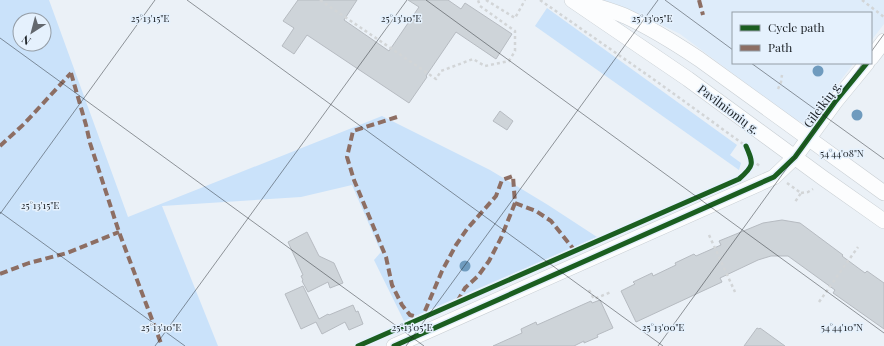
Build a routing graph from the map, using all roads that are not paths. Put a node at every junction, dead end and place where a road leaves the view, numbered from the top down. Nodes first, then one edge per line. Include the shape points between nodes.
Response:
1 (572, 0) edge
2 (577, 0) edge
3 (884, 41) edge
4 (872, 57) edge
5 (866, 64) edge
6 (809, 138) junction
7 (795, 157) junction
8 (884, 193) edge
9 (884, 220) edge
10 (394, 346) edge

1 - 7 street, Pavilnionių g. via 688,79
2 - 6 street, Pavilnionių g. via 623,15 671,41
3 - 4 street
5 - 6 street, Gileikių g.
6 - 7 street, Gileikių g.
6 - 8 street, Pavilnionių g.
7 - 9 street, Pavilnionių g.
7 - 10 street, Gileikių g. via 774,177

